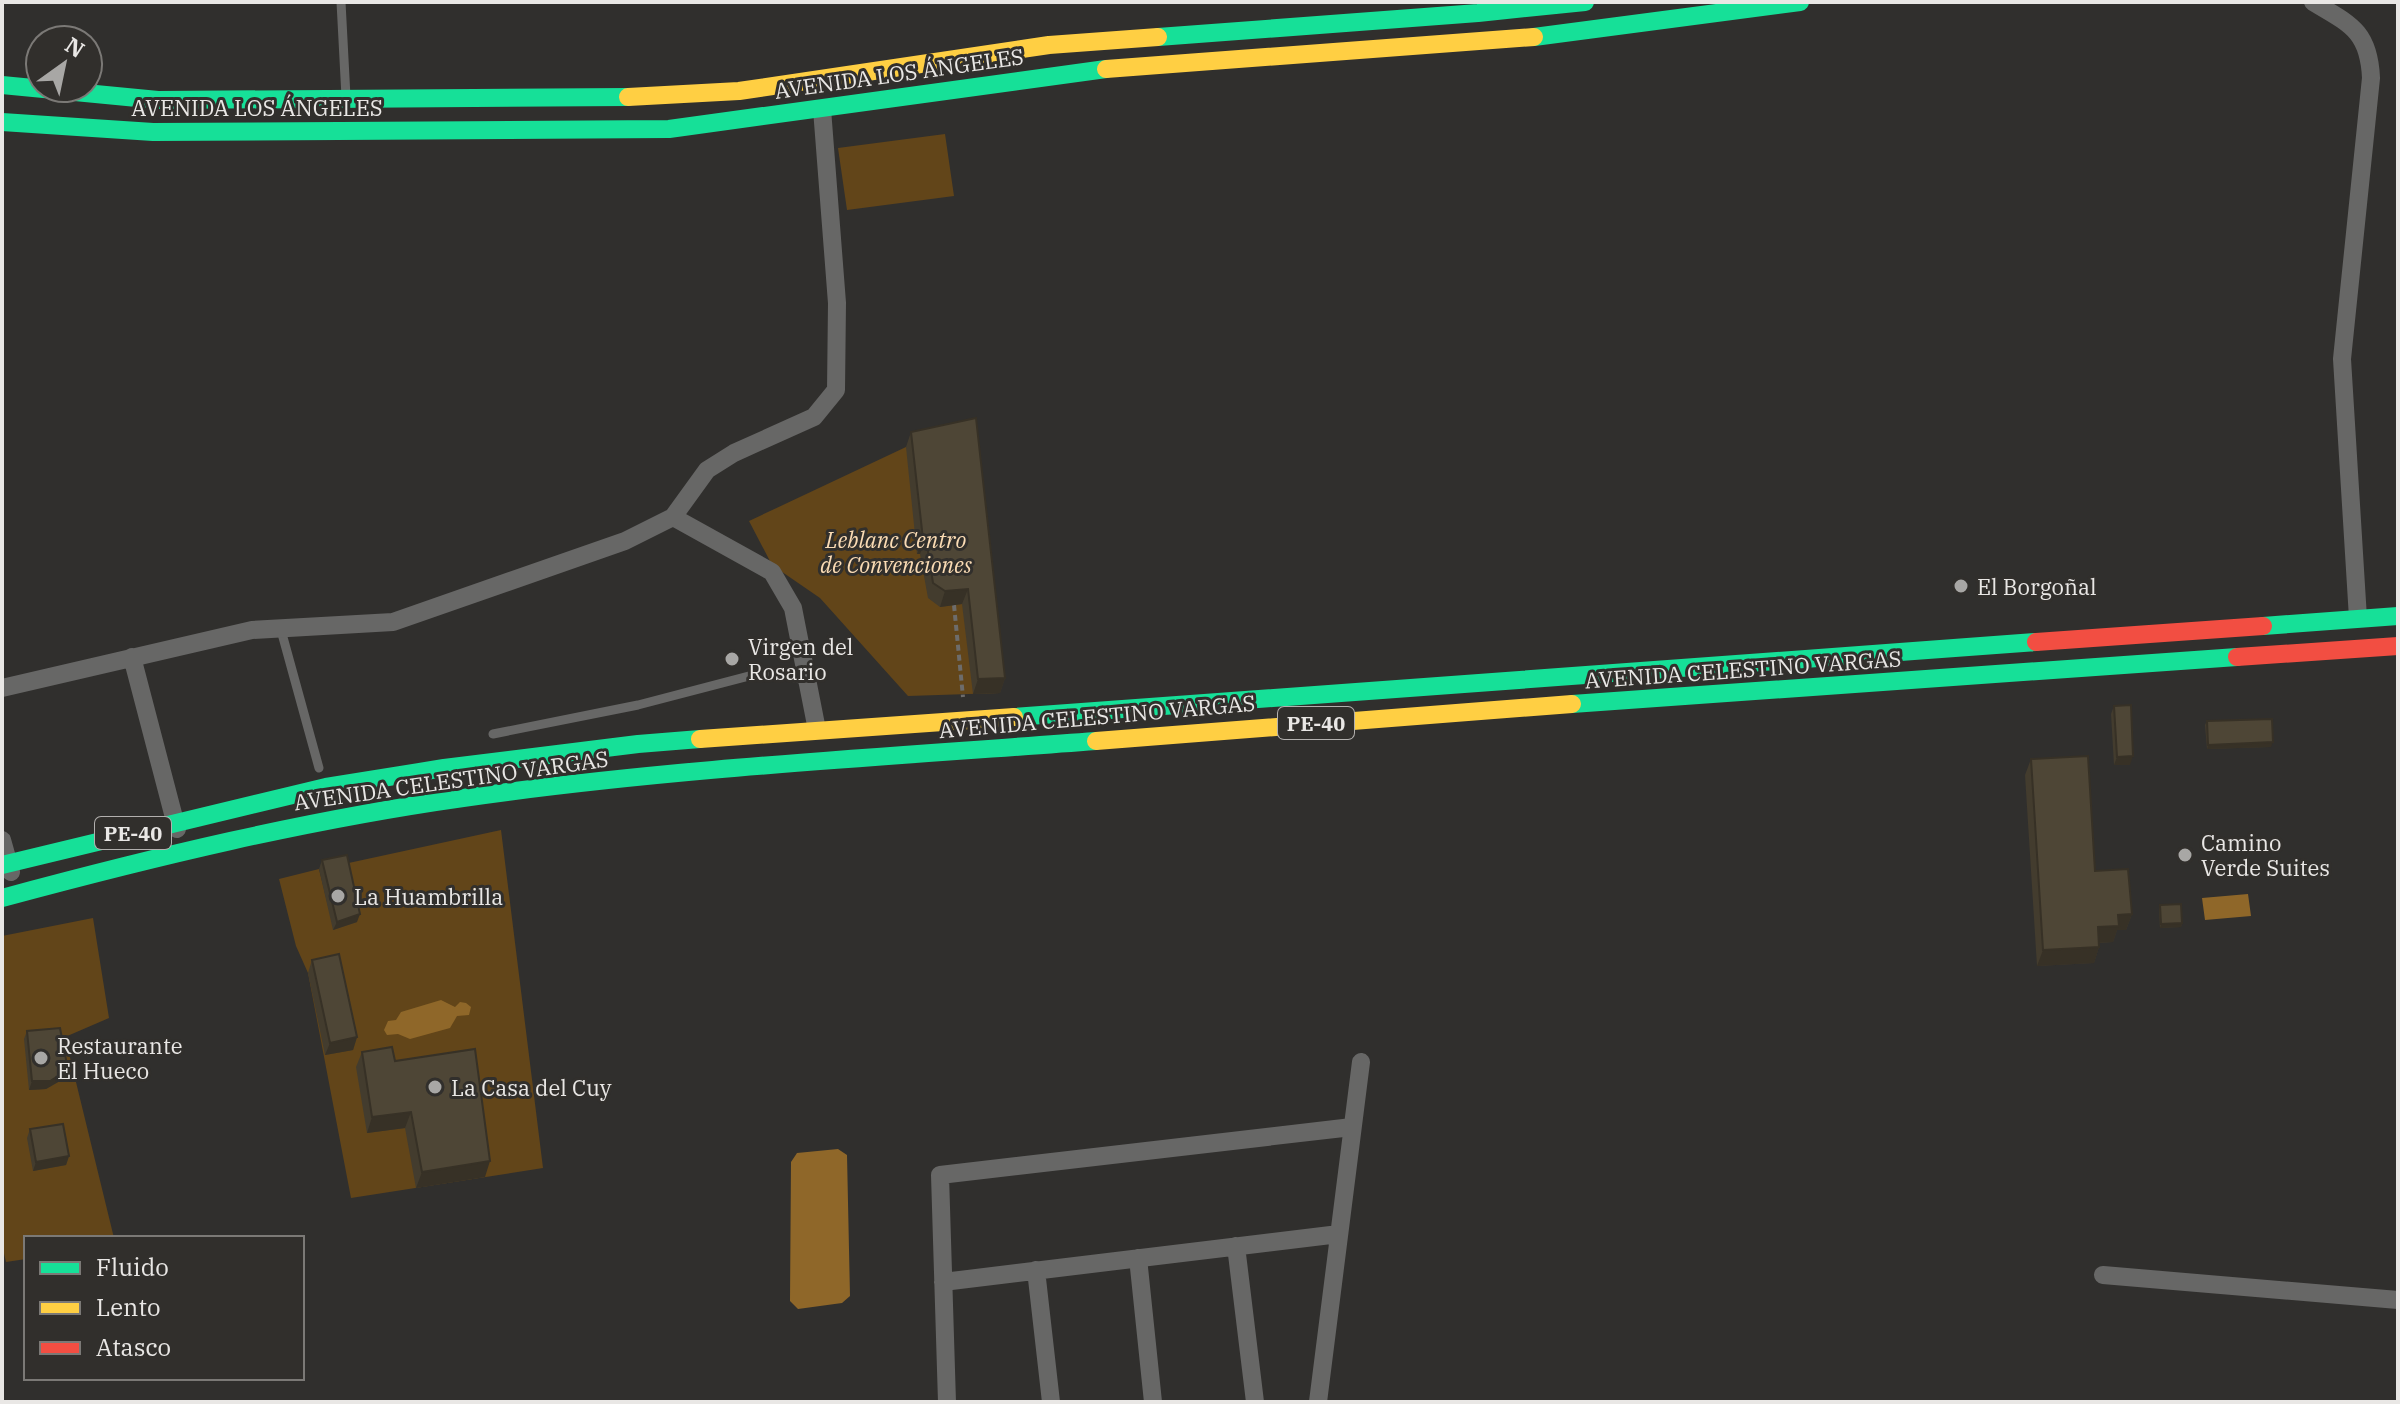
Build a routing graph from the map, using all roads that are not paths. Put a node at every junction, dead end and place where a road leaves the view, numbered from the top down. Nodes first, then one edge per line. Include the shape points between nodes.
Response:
1 (341, 2) edge
2 (1585, 2) edge
3 (1800, 2) edge
4 (2313, 2) edge
5 (2, 85) edge
6 (346, 97) junction
7 (822, 109) junction
8 (2, 122) edge
9 (673, 517) junction
10 (2398, 616) edge
11 (2358, 618) junction
12 (2304, 622) junction
13 (281, 630) junction
14 (2136, 634) junction
15 (1974, 646) junction
16 (2398, 646) edge
17 (2297, 653) junction
18 (132, 657) junction
19 (1785, 660) junction
20 (2138, 665) junction
21 (1977, 676) junction
22 (806, 680) junction
23 (1449, 684) junction
24 (2, 688) edge
25 (1791, 689) junction
26 (1091, 710) junction
27 (1449, 714) junction
28 (886, 725) junction
29 (817, 730) junction
30 (493, 734) dead end
31 (1093, 741) junction
32 (889, 757) junction
33 (319, 768) dead end
34 (175, 823) junction
35 (2, 840) edge
36 (184, 851) junction
37 (5, 864) edge
38 (10, 896) edge
39 (1361, 1062) dead end
40 (1352, 1127) junction
41 (1339, 1234) junction
42 (1236, 1246) junction
43 (1138, 1258) junction
44 (1036, 1270) junction
45 (2103, 1275) dead end
46 (943, 1282) junction
47 (2398, 1300) edge
48 (947, 1402) edge
49 (1051, 1402) edge
50 (1153, 1402) edge
51 (1255, 1402) edge
52 (1318, 1402) edge

1 - 6 lane
2 - 6 main road, AVENIDA LOS ÁNGELES via 1049,45 739,91 585,99
3 - 7 main road, AVENIDA LOS ÁNGELES via 1519,39 1085,71
4 - 11 street via 2363,38 2370,58 2342,359
5 - 6 main road, AVENIDA LOS ÁNGELES via 158,100
7 - 8 main road, AVENIDA LOS ÁNGELES via 669,129 595,131 153,132
7 - 9 street via 837,303 836,390 814,417 707,470
9 - 13 street via 625,541 393,622
9 - 22 street via 772,572 793,608
10 - 11 main road, AVENIDA CELESTINO VARGAS / PE-40
11 - 12 main road, AVENIDA CELESTINO VARGAS / PE-40
12 - 14 main road, AVENIDA CELESTINO VARGAS / PE-40
12 - 17 main road
13 - 18 street via 252,630
13 - 33 lane
14 - 15 main road, AVENIDA CELESTINO VARGAS / PE-40
14 - 20 main road
15 - 19 main road, AVENIDA CELESTINO VARGAS / PE-40
15 - 21 main road
16 - 17 main road, AVENIDA CELESTINO VARGAS / PE-40
17 - 20 main road, AVENIDA CELESTINO VARGAS / PE-40
18 - 24 street
18 - 34 street
19 - 23 main road, AVENIDA CELESTINO VARGAS / PE-40
19 - 25 main road
20 - 21 main road, AVENIDA CELESTINO VARGAS / PE-40
21 - 25 main road, AVENIDA CELESTINO VARGAS / PE-40
22 - 29 street
22 - 30 lane via 764,672 638,705
23 - 26 main road, AVENIDA CELESTINO VARGAS / PE-40
23 - 27 main road
25 - 27 main road, AVENIDA CELESTINO VARGAS / PE-40
26 - 28 main road, AVENIDA CELESTINO VARGAS / PE-40
26 - 31 main road
27 - 31 main road, AVENIDA CELESTINO VARGAS / PE-40
28 - 29 main road, AVENIDA CELESTINO VARGAS / PE-40
28 - 32 main road
29 - 34 main road, AVENIDA CELESTINO VARGAS / PE-40 via 638,744 444,768 326,787
31 - 32 main road, AVENIDA CELESTINO VARGAS / PE-40
32 - 36 main road, AVENIDA CELESTINO VARGAS / PE-40 via 690,771 477,796
34 - 36 street
34 - 37 main road, AVENIDA CELESTINO VARGAS / PE-40
35 - 37 street
36 - 38 main road, AVENIDA CELESTINO VARGAS / PE-40
37 - 38 street
39 - 40 street
40 - 41 street
40 - 46 street via 940,1175
41 - 42 street
41 - 52 street
42 - 43 street
42 - 51 street
43 - 44 street
43 - 50 street
44 - 46 street
44 - 49 street
45 - 47 street
46 - 48 street

